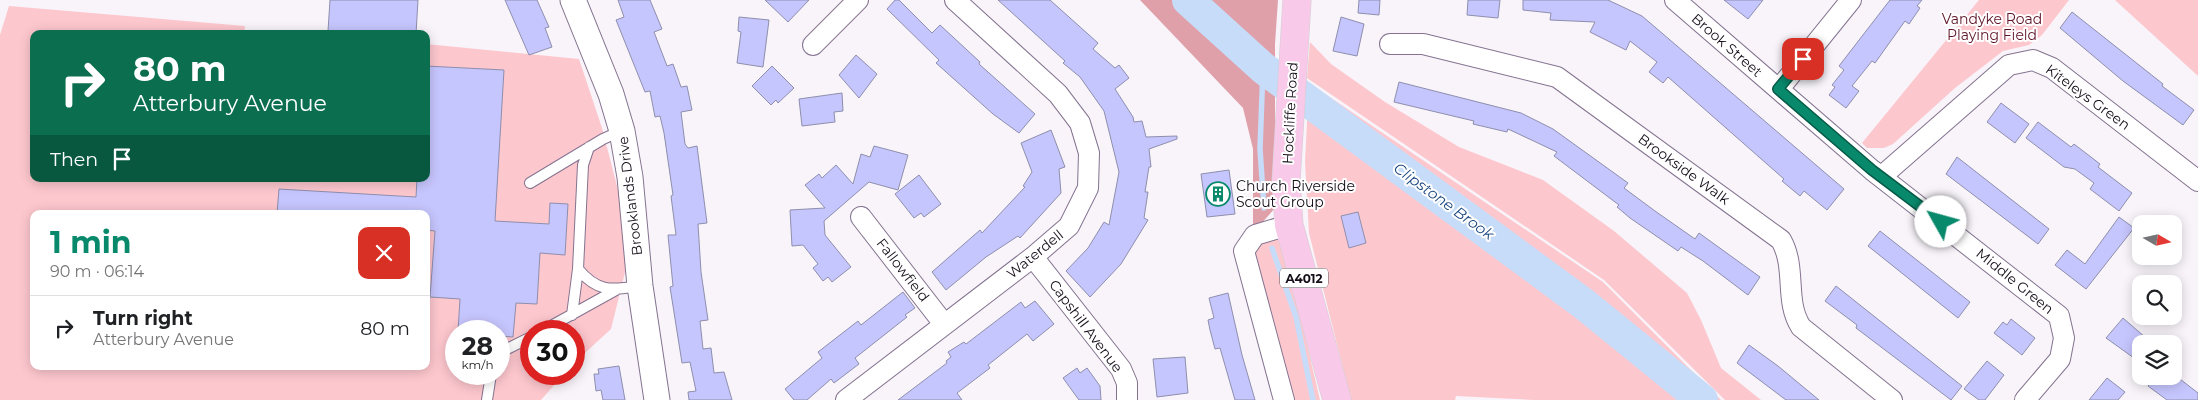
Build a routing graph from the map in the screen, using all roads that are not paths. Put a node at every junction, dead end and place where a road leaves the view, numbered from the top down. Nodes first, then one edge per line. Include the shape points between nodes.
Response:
1 (573, 0) edge
2 (858, 0) edge
3 (955, 0) edge
4 (1297, 0) edge
5 (1675, 0) edge
6 (1851, 0) edge
7 (1390, 44) dead end
8 (813, 45) dead end
9 (1778, 89) junction
10 (622, 131) junction
11 (590, 147) junction
12 (1882, 176) junction
13 (2198, 181) edge
14 (530, 183) dead end
15 (861, 217) dead end
16 (1289, 225) junction
17 (1033, 257) junction
18 (578, 269) junction
19 (640, 286) junction
20 (616, 290) junction
21 (572, 314) junction
22 (561, 320) edge
23 (944, 324) junction
24 (489, 385) edge
25 (487, 400) edge
26 (657, 400) edge
27 (846, 400) edge
28 (1127, 400) edge
29 (1284, 400) edge
30 (1337, 400) edge
31 (1892, 400) edge
32 (2025, 400) edge

1 - 10 street, Brooklands Drive via 611,94
2 - 8 street
3 - 17 street, Waterdell via 1058,94 1080,123 1089,152 1088,188 1069,226
4 - 16 main road, Hockliffe Road / A4012 via 1286,181
5 - 9 street, Brook Street
6 - 9 street
7 - 31 street, Brookside Walk via 1422,44 1557,77 1781,240 1788,252 1793,316 1801,328
9 - 12 street, Middle Green
10 - 11 lane
10 - 19 street, Brooklands Drive via 630,177
11 - 14 lane
11 - 18 lane via 583,166
12 - 13 street, Kiteleys Green via 2009,65 2033,60 2052,68
12 - 32 street, Middle Green via 2059,316 2064,338 2060,358
15 - 23 street, Fallowfield
16 - 29 street via 1255,235 1244,251
16 - 30 main road, Hockliffe Road / A4012
17 - 23 street, Waterdell
17 - 28 street, Capshill Avenue via 1121,369
18 - 20 lane via 598,287
18 - 21 lane
19 - 20 lane
19 - 26 street, Brooklands Drive
20 - 21 lane
21 - 22 lane
23 - 27 street, Waterdell
24 - 25 lane

